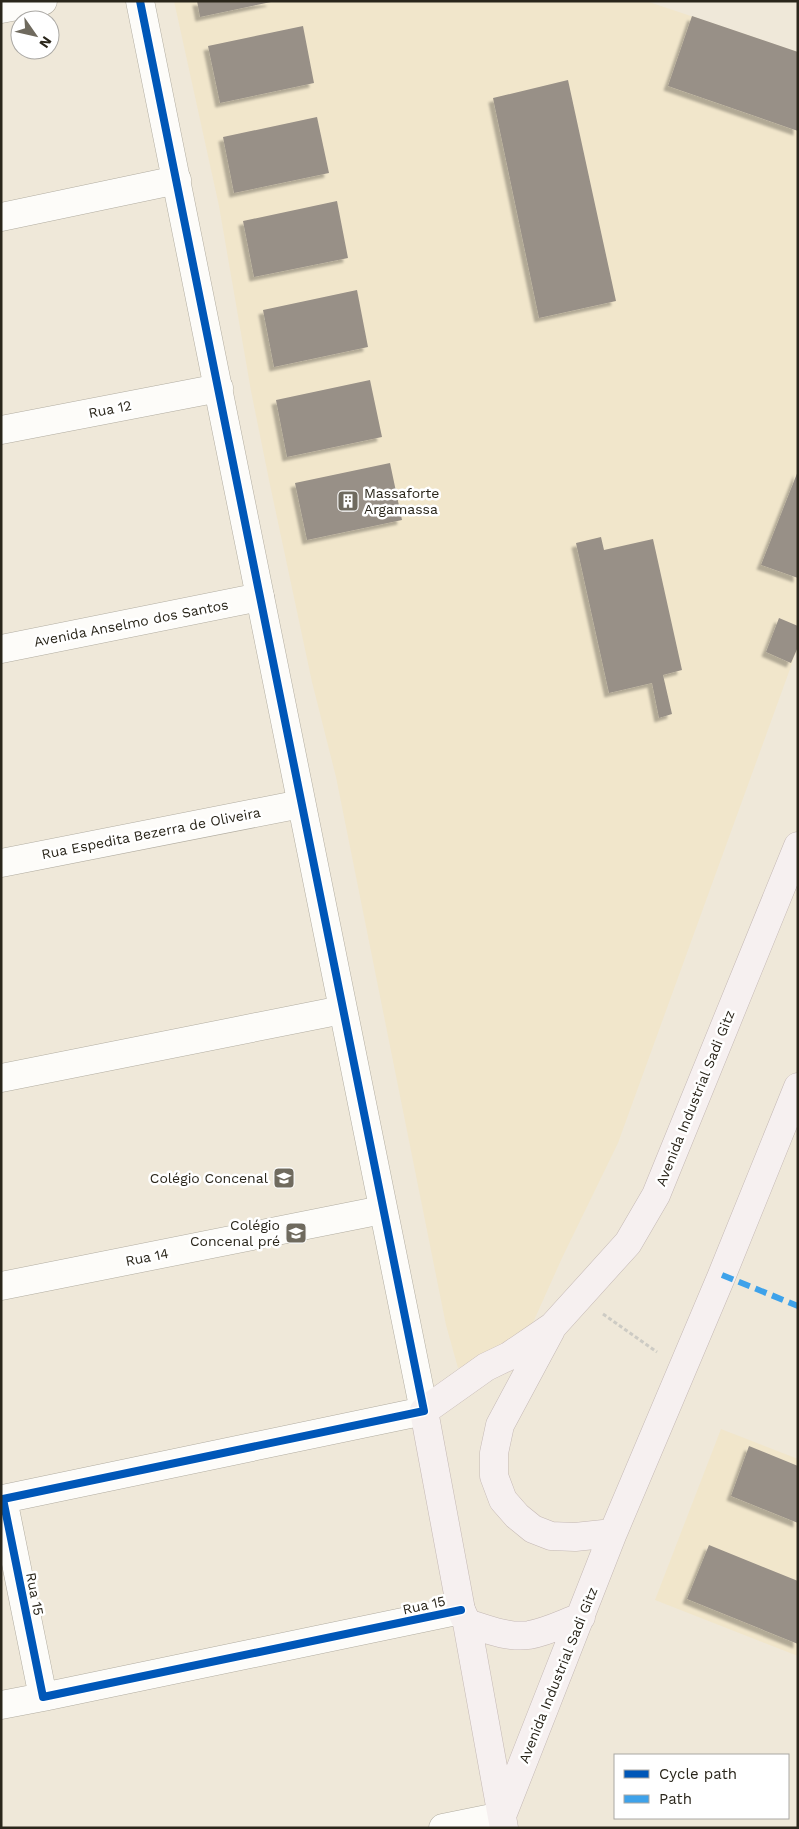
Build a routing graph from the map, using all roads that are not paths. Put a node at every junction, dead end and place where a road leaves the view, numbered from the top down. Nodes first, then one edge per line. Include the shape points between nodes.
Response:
1 (43, 1) edge
2 (140, 1) edge
3 (1, 10) edge
4 (177, 180) junction
5 (1, 217) edge
6 (219, 388) junction
7 (1, 430) edge
8 (260, 597) junction
9 (1, 649) edge
10 (301, 804) junction
11 (798, 846) edge
12 (1, 863) edge
13 (342, 1010) junction
14 (1, 1078) edge
15 (798, 1087) edge
16 (382, 1210) junction
17 (1, 1286) edge
18 (553, 1326) junction
19 (424, 1411) junction
20 (2, 1499) edge
21 (613, 1533) junction
22 (464, 1616) junction
23 (581, 1616) junction
24 (43, 1698) junction
25 (1, 1705) edge
26 (503, 1822) edge
27 (443, 1828) edge

1 - 3 street
2 - 4 street
4 - 5 street
4 - 6 street
6 - 7 street, Rua 12
6 - 8 street
8 - 9 street, Avenida Anselmo dos Santos
8 - 10 street
10 - 12 street, Rua Espedita Bezerra de Oliveira
10 - 13 street
11 - 18 main road, Avenida Industrial Sadi Gitz via 656,1195 628,1244
13 - 14 street
13 - 16 street
15 - 21 main road, Avenida Industrial Sadi Gitz
16 - 17 street, Rua 14
16 - 19 street
18 - 19 main road, Avenida Industrial Sadi Gitz via 509,1356 486,1367
18 - 21 main road, Avenida Industrial Sadi Gitz via 500,1425 494,1453 494,1476 504,1500 533,1529 551,1536
19 - 20 street, Rua 15
19 - 22 main road
20 - 24 street, Rua 15
21 - 23 main road, Avenida Industrial Sadi Gitz
22 - 23 main road via 493,1631 527,1635
22 - 24 street, Rua 15
22 - 26 main road
23 - 26 main road, Avenida Industrial Sadi Gitz
24 - 25 street
26 - 27 street

